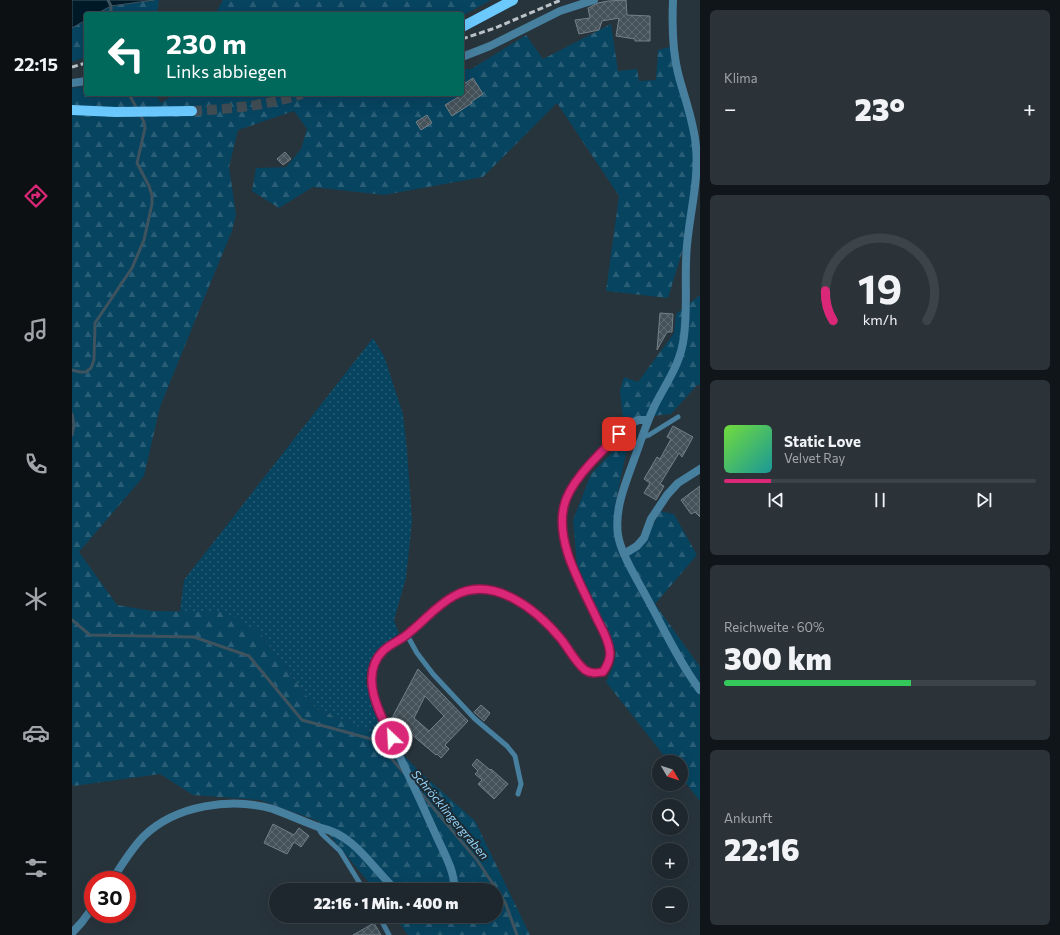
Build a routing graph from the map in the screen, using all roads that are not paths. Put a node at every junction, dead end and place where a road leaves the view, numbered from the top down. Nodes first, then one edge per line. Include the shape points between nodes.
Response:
1 (513, 0) edge
2 (594, 0) edge
3 (673, 0) edge
4 (464, 26) edge
5 (464, 56) edge
6 (84, 81) edge
7 (72, 83) edge
8 (72, 110) edge
9 (192, 111) tunnel mouth
10 (678, 417) dead end
11 (648, 420) junction
12 (642, 437) junction
13 (700, 469) edge
14 (624, 554) junction
15 (407, 635) junction
16 (700, 690) edge
17 (518, 794) dead end
18 (321, 828) junction
19 (118, 871) edge
20 (360, 883) edge
21 (388, 883) edge
22 (454, 883) edge
23 (84, 919) edge
24 (383, 923) edge
25 (72, 933) edge
26 (389, 935) edge

1 - 4 main road
2 - 5 street via 560,11
3 - 11 street via 674,55 693,125 697,169 687,245 684,338 674,372
6 - 7 street
8 - 9 main road
10 - 12 lane
11 - 12 street
11 - 15 street via 629,424 619,434 579,477 564,506 562,519 568,556 608,641 610,653 603,672 586,671 560,638 527,607 512,597 483,589 456,595 433,611
12 - 14 street via 622,495 618,516 618,536
13 - 14 street via 678,483 667,495 651,519 644,538
14 - 16 street via 682,663
15 - 17 lane via 433,674 475,719 515,756 521,784
15 - 22 street via 386,648 377,659 371,685 379,711 412,781
18 - 19 street via 258,806 226,804 195,808 172,816 152,829
18 - 20 lane via 322,834 340,851
18 - 21 street via 337,833 350,842
23 - 25 street
24 - 26 lane

